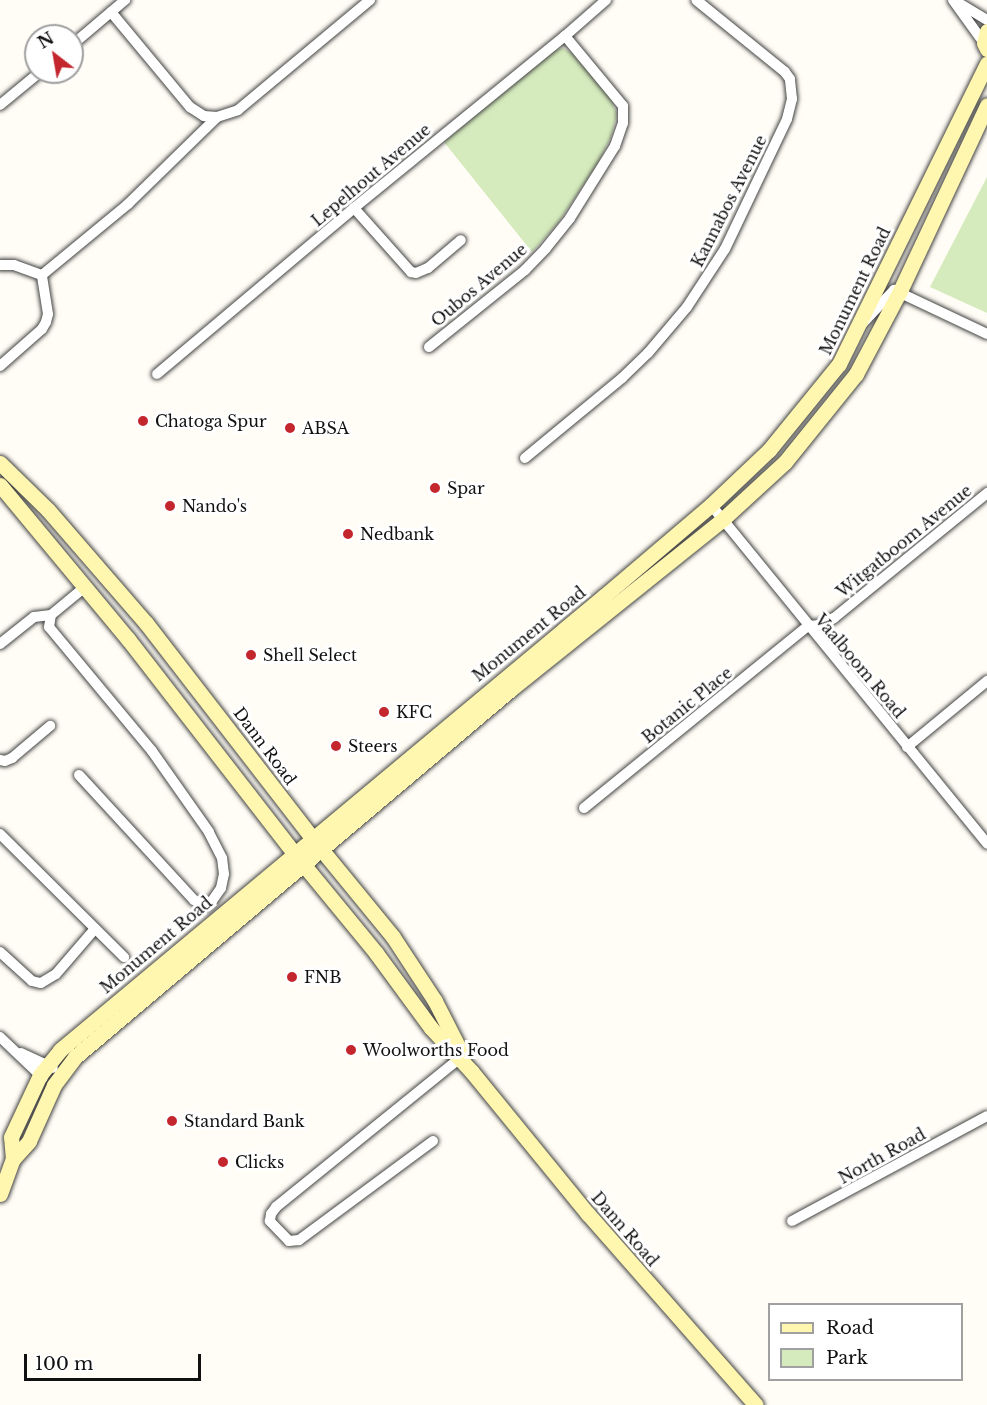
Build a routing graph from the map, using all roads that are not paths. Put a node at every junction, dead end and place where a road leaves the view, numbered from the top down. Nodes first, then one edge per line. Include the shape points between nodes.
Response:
1 (125, 0) edge
2 (370, 0) edge
3 (606, 0) edge
4 (696, 0) edge
5 (954, 0) edge
6 (111, 12) junction
7 (987, 20) edge
8 (84, 35) edge
9 (565, 36) junction
10 (986, 41) edge
11 (987, 63) edge
12 (25, 84) edge
13 (0, 105) edge
14 (987, 105) edge
15 (217, 117) junction
16 (354, 208) junction
17 (461, 240) dead end
18 (0, 265) edge
19 (42, 275) junction
20 (900, 291) junction
21 (857, 329) junction
22 (987, 334) edge
23 (429, 347) dead end
24 (0, 366) edge
25 (157, 374) dead end
26 (808, 436) junction
27 (525, 458) dead end
28 (761, 458) junction
29 (0, 463) edge
30 (0, 485) edge
31 (987, 493) edge
32 (711, 505) junction
33 (723, 519) junction
34 (86, 586) junction
35 (51, 615) junction
36 (808, 626) junction
37 (0, 644) edge
38 (987, 681) edge
39 (50, 726) dead end
40 (907, 747) junction
41 (0, 760) edge
42 (79, 775) dead end
43 (584, 808) dead end
44 (0, 834) edge
45 (316, 843) junction
46 (987, 844) edge
47 (298, 858) junction
48 (94, 930) junction
49 (0, 952) edge
50 (124, 957) dead end
51 (0, 1037) edge
52 (459, 1059) junction
53 (44, 1070) junction
54 (472, 1072) junction
55 (58, 1080) junction
56 (987, 1116) edge
57 (433, 1141) dead end
58 (13, 1159) junction
59 (0, 1194) edge
60 (792, 1221) dead end
61 (756, 1405) edge

1 - 6 street
2 - 15 street via 238,110
3 - 9 street, Lepelhout Avenue
4 - 27 street, Kannabos Avenue via 785,72 792,99 787,119 724,249 687,307 622,378
5 - 7 street
5 - 10 street
6 - 8 street
6 - 15 street via 190,107 204,116
9 - 16 street, Lepelhout Avenue
9 - 23 street, Oubos Avenue via 623,106 623,123 615,146 570,218 546,248 525,270
11 - 21 main road, Monument Road
12 - 13 street
14 - 20 main road, Monument Road
15 - 19 street via 129,204
16 - 17 street via 411,272 428,268
16 - 25 street, Lepelhout Avenue
18 - 19 street via 14,265
19 - 24 street via 46,322
20 - 21 street via 890,292
20 - 22 street
20 - 26 main road, Monument Road via 856,374
21 - 28 main road, Monument Road via 840,364
26 - 28 main road via 770,463
26 - 33 main road, Monument Road
28 - 32 main road, Monument Road
29 - 45 main road, Dann Road via 48,510 146,623
30 - 34 main road, Dann Road
31 - 36 street, Witgatboom Avenue via 834,618
32 - 33 street, Vaalboom Road
32 - 45 main road, Monument Road
33 - 36 street, Vaalboom Road
33 - 45 main road, Monument Road
34 - 35 street
34 - 47 main road, Dann Road
35 - 37 street via 34,617
35 - 42 street via 50,627 152,752 209,832 222,858 224,874 212,901 205,906 194,900
36 - 40 street, Vaalboom Road
36 - 43 street, Botanic Place
38 - 40 street
39 - 41 street via 12,758
40 - 46 street, Vaalboom Road
44 - 48 street
45 - 47 main road, Monument Road
45 - 54 main road, Dann Road via 414,967
47 - 52 main road, Dann Road
47 - 53 main road, Monument Road via 110,1007 60,1050
47 - 55 main road, Monument Road via 83,1051
48 - 49 street via 56,974 41,984 32,981
48 - 50 street
51 - 53 street
52 - 54 main road, Dann Road
52 - 57 street via 276,1207 270,1221 289,1241 299,1240
53 - 55 street
53 - 58 main road, Monument Road via 11,1137
54 - 61 main road, Dann Road via 596,1223
55 - 58 main road, Monument Road via 29,1142
56 - 60 street, North Road
58 - 59 main road, Monument Road

